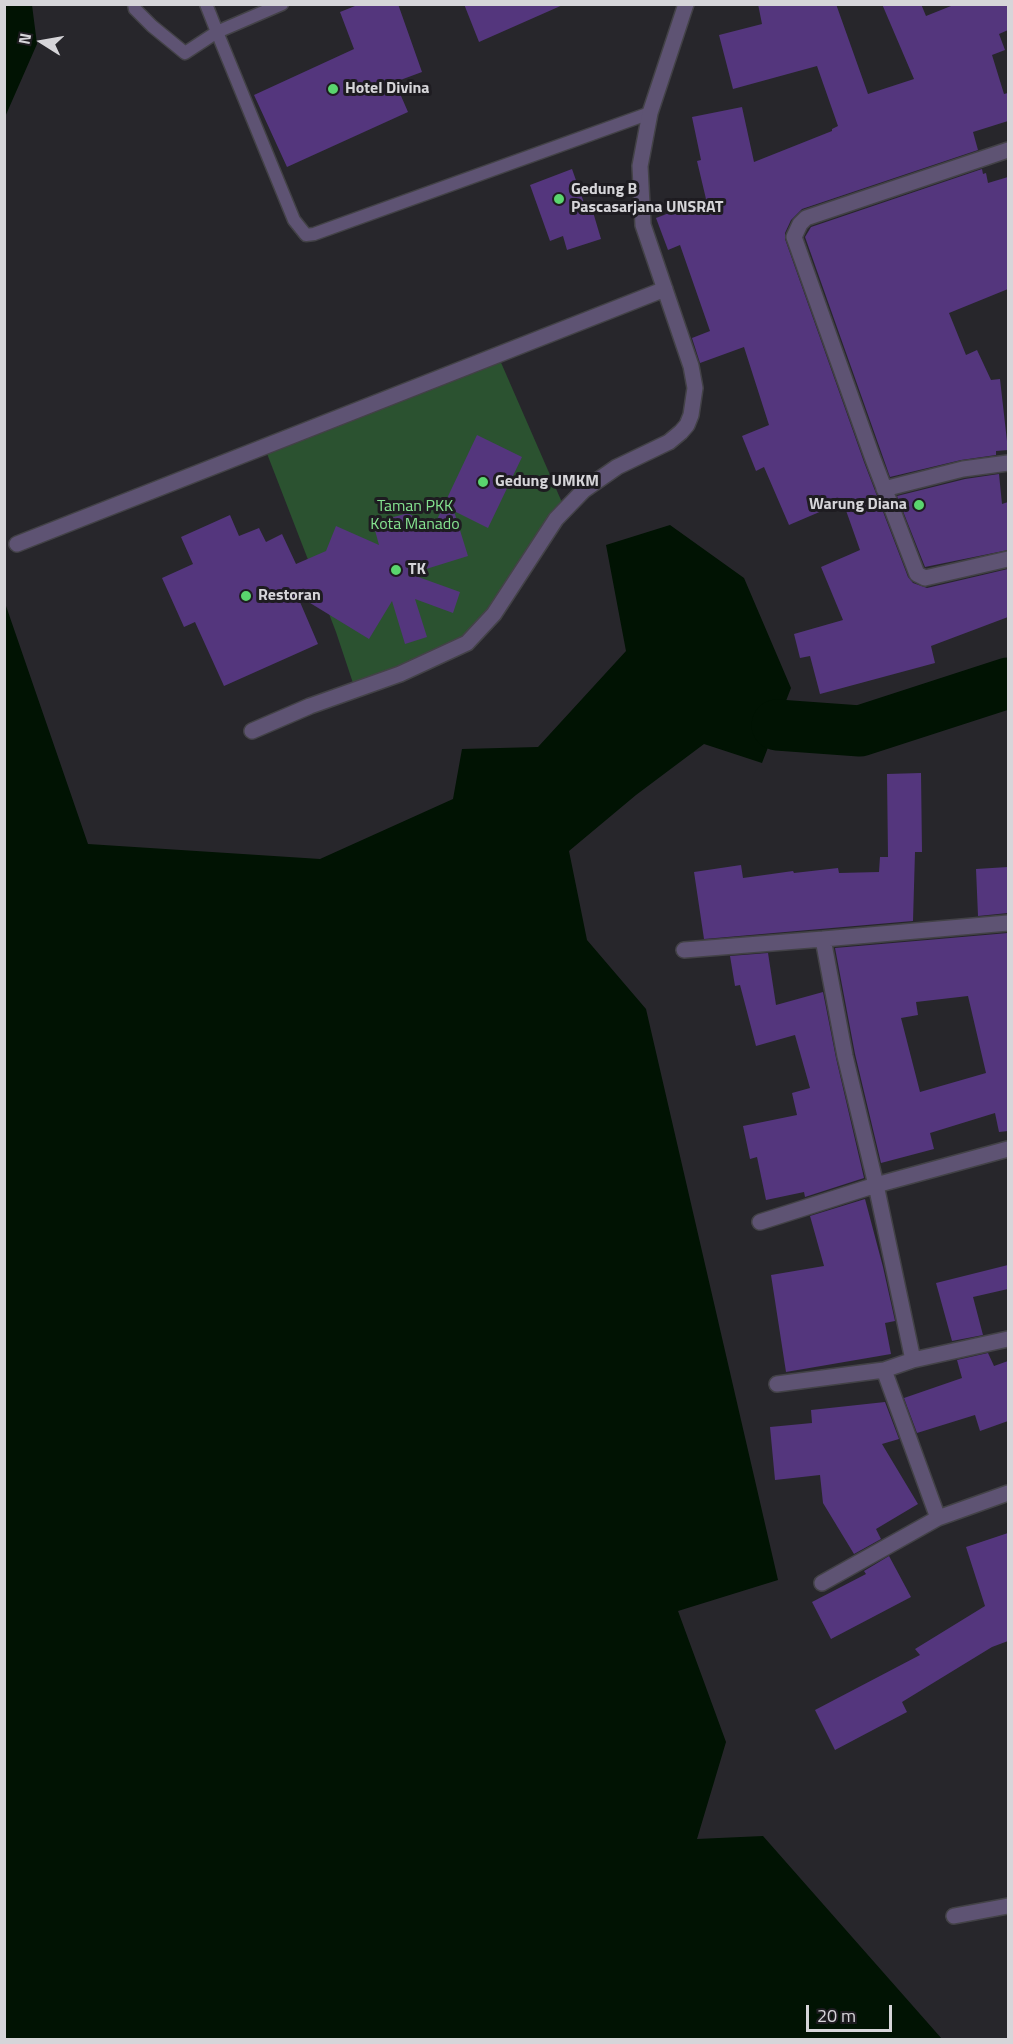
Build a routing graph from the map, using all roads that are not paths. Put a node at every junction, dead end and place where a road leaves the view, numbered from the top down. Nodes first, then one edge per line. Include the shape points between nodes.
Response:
1 (134, 4) edge
2 (206, 4) edge
3 (282, 4) edge
4 (686, 4) edge
5 (216, 32) junction
6 (650, 113) junction
7 (1008, 150) edge
8 (665, 290) junction
9 (1008, 463) edge
10 (884, 489) junction
11 (17, 544) dead end
12 (1008, 559) edge
13 (252, 731) dead end
14 (1008, 923) edge
15 (823, 939) junction
16 (684, 950) dead end
17 (1008, 1149) edge
18 (876, 1185) junction
19 (760, 1222) dead end
20 (1008, 1339) edge
21 (913, 1360) junction
22 (884, 1370) junction
23 (777, 1384) dead end
24 (1008, 1492) edge
25 (938, 1518) junction
26 (822, 1583) dead end
27 (1008, 1906) edge
28 (954, 1916) dead end

1 - 5 lane via 152,26 185,53
2 - 5 lane
3 - 5 lane
4 - 6 street
5 - 6 lane via 294,220 306,235
6 - 8 street via 640,166 643,225
7 - 10 street via 806,218 796,230 795,244
8 - 11 street
8 - 13 street via 695,388 691,415 681,432 584,490 556,519 494,614 467,643 400,674
9 - 10 street via 963,469
10 - 12 street via 917,574 925,578
14 - 15 street
15 - 16 street
15 - 18 street via 845,1056
17 - 18 street
18 - 19 street
18 - 21 street
20 - 21 street
21 - 22 street
22 - 23 street
22 - 25 street
24 - 25 street
25 - 26 street
27 - 28 street

